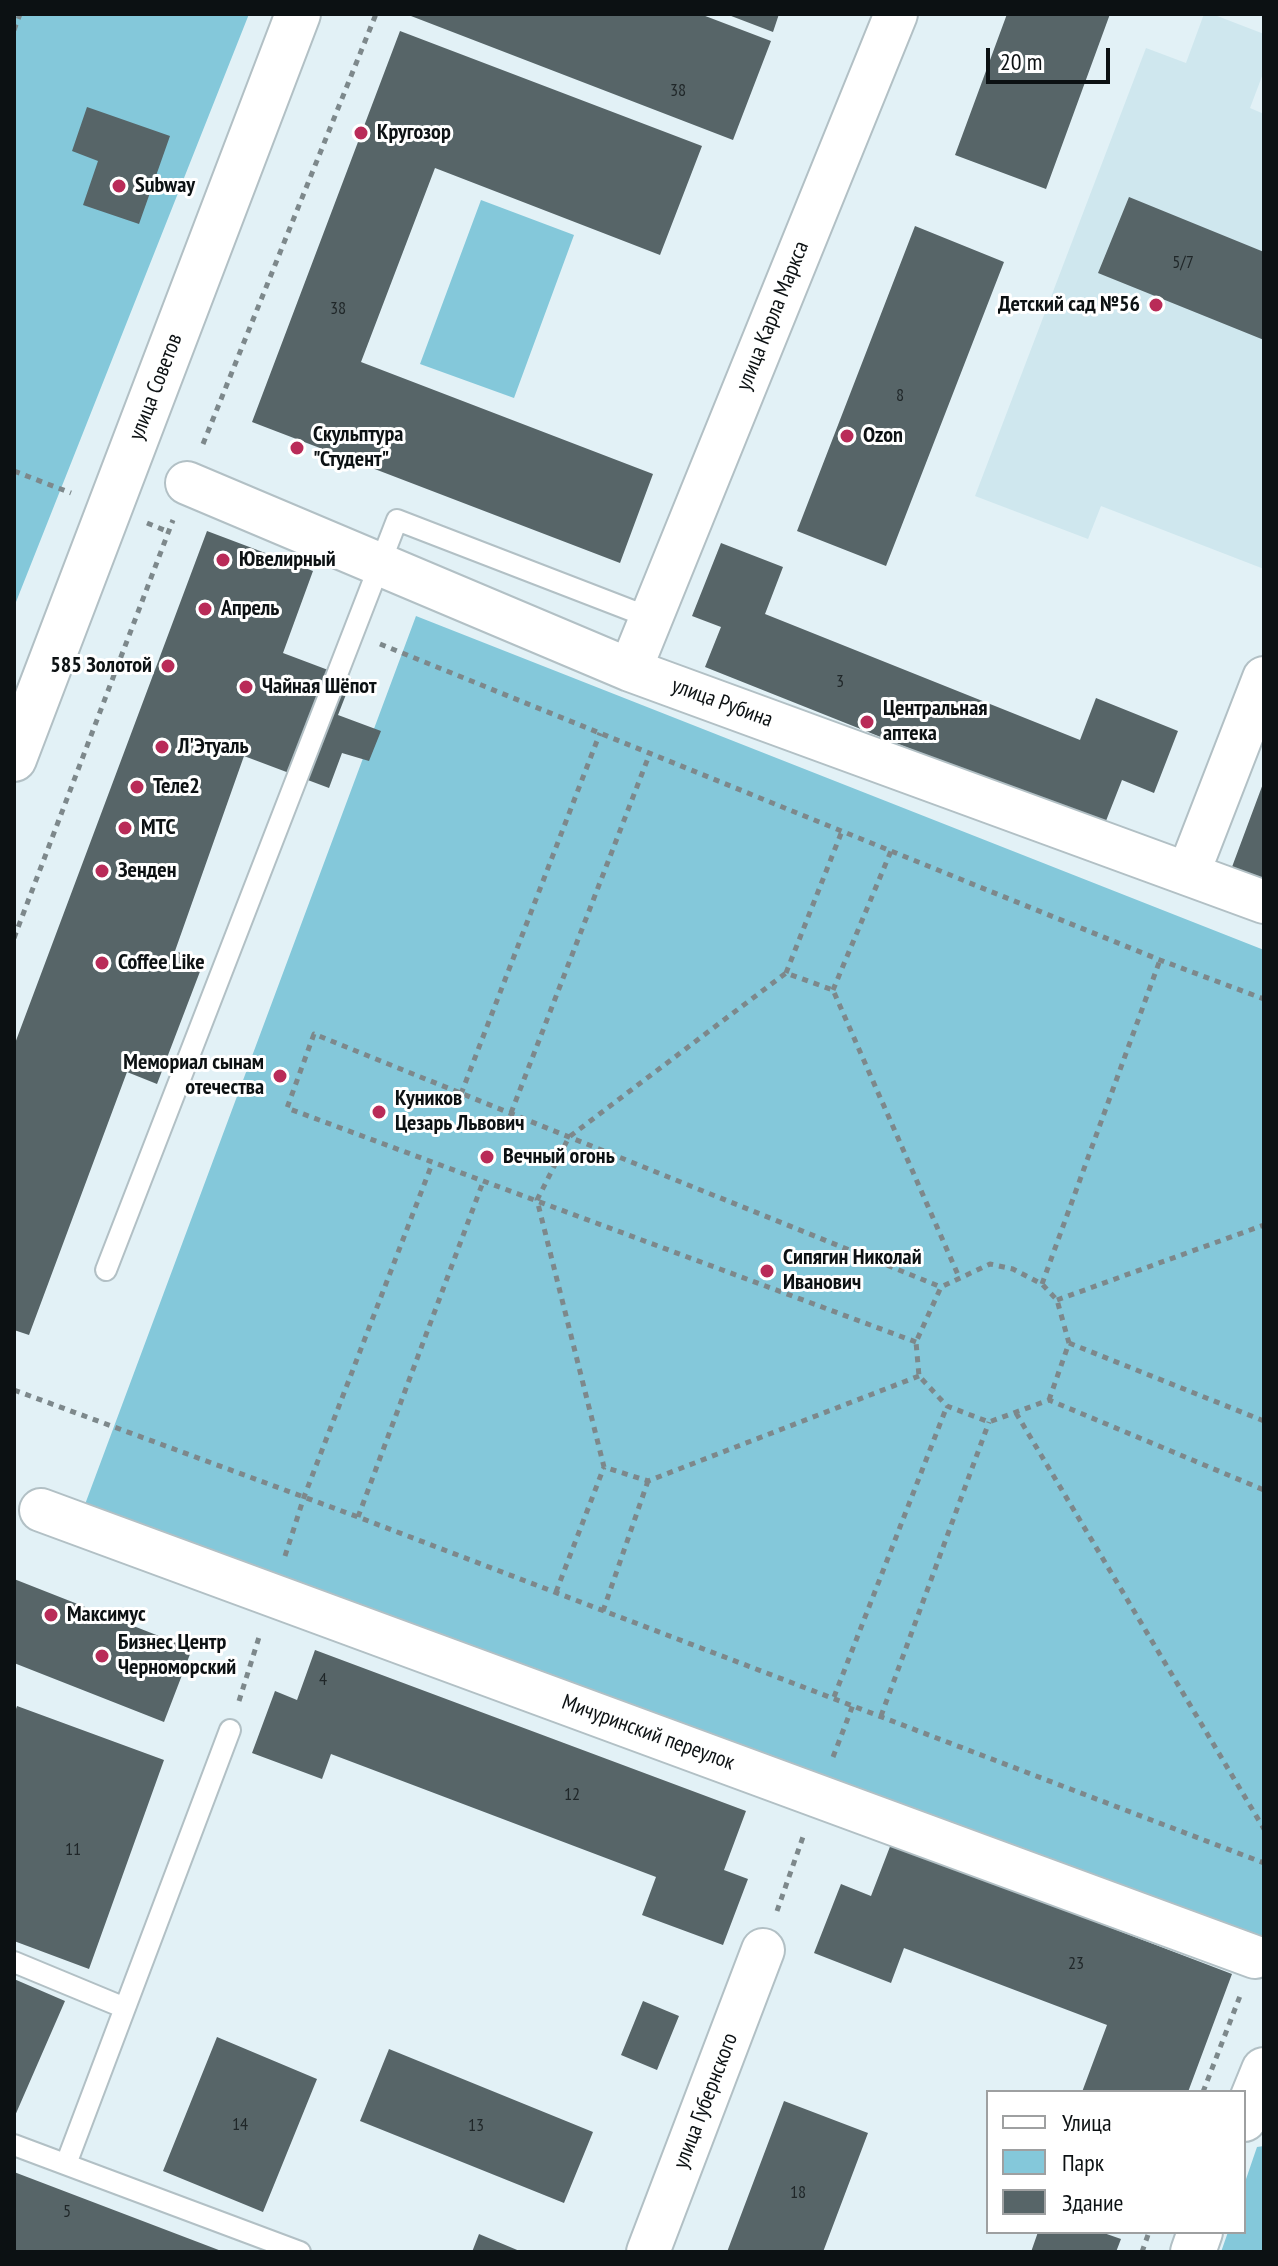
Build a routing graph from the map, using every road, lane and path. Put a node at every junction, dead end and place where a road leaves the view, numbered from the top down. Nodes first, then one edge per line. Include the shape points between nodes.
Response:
1 (20, 14) edge
2 (298, 14) edge
3 (376, 14) edge
4 (896, 14) edge
5 (14, 30) edge
6 (187, 483) junction
7 (380, 564) junction
8 (651, 618) junction
9 (353, 633) junction
10 (630, 670) junction
11 (1264, 678) edge
12 (600, 733) junction
13 (650, 753) junction
14 (14, 759) edge
15 (842, 831) junction
16 (891, 851) junction
17 (1188, 874) junction
18 (1264, 902) edge
19 (14, 938) edge
20 (1160, 960) junction
21 (786, 973) junction
22 (833, 990) junction
23 (1264, 999) edge
24 (461, 1095) junction
25 (511, 1113) junction
26 (569, 1137) junction
27 (432, 1164) junction
28 (483, 1182) junction
29 (537, 1200) junction
30 (1264, 1225) edge
31 (106, 1270) dead end
32 (959, 1277) junction
33 (1042, 1284) junction
34 (941, 1287) junction
35 (1057, 1300) junction
36 (916, 1342) junction
37 (1069, 1343) junction
38 (919, 1376) junction
39 (14, 1390) edge
40 (1049, 1400) junction
41 (947, 1406) junction
42 (1016, 1413) junction
43 (1264, 1421) edge
44 (989, 1422) junction
45 (604, 1467) junction
46 (648, 1481) junction
47 (1264, 1490) edge
48 (304, 1497) junction
49 (41, 1510) dead end
50 (358, 1517) junction
51 (556, 1592) junction
52 (603, 1611) junction
53 (834, 1697) junction
54 (881, 1716) junction
55 (230, 1730) dead end
56 (1264, 1829) edge
57 (1264, 1863) edge
58 (763, 1950) dead end
59 (1255, 1957) joint
60 (14, 1962) edge
61 (125, 2008) junction
62 (1264, 2070) edge
63 (1204, 2090) edge
64 (1246, 2114) edge
65 (14, 2145) edge
66 (66, 2164) junction
67 (300, 2252) edge
68 (648, 2252) edge

1 - 5 path
2 - 14 street, улица Советов
3 - 6 path
4 - 8 street, улица Карла Маркса
6 - 7 street, улица Рубина
6 - 19 path
7 - 8 lane via 397,520
7 - 9 lane
7 - 10 street, улица Рубина
8 - 10 street, улица Карла Маркса
9 - 12 path
9 - 31 lane
10 - 17 street, улица Рубина
11 - 17 street
12 - 13 path
12 - 24 path
13 - 15 path
13 - 25 path
15 - 16 path
15 - 21 path
16 - 20 path
16 - 22 path
17 - 18 street, улица Рубина
20 - 23 path
20 - 33 path
21 - 22 path
21 - 26 path
22 - 32 path
24 - 25 path
24 - 27 path via 314,1034 287,1108
25 - 26 path
26 - 29 path
26 - 34 path
27 - 28 path
27 - 48 path
28 - 29 path
28 - 50 path
29 - 36 path
29 - 45 path
30 - 35 path
32 - 33 path via 990,1264
32 - 34 path
33 - 35 path
34 - 36 path
35 - 37 path
36 - 38 path
37 - 40 path
37 - 43 path
38 - 41 path
38 - 46 path
39 - 48 path
40 - 42 path
40 - 47 path
41 - 44 path
41 - 53 path
42 - 44 path
42 - 56 path
44 - 54 path
45 - 46 path
45 - 51 path
46 - 52 path
48 - 50 path
49 - 59 street, Мичуринский переулок
50 - 51 path
51 - 52 path
52 - 53 path
53 - 54 path
54 - 57 path
55 - 61 lane
58 - 68 street, улица Губернского
59 - 63 path
60 - 61 lane
61 - 66 lane
62 - 64 street
65 - 66 lane
66 - 67 lane

